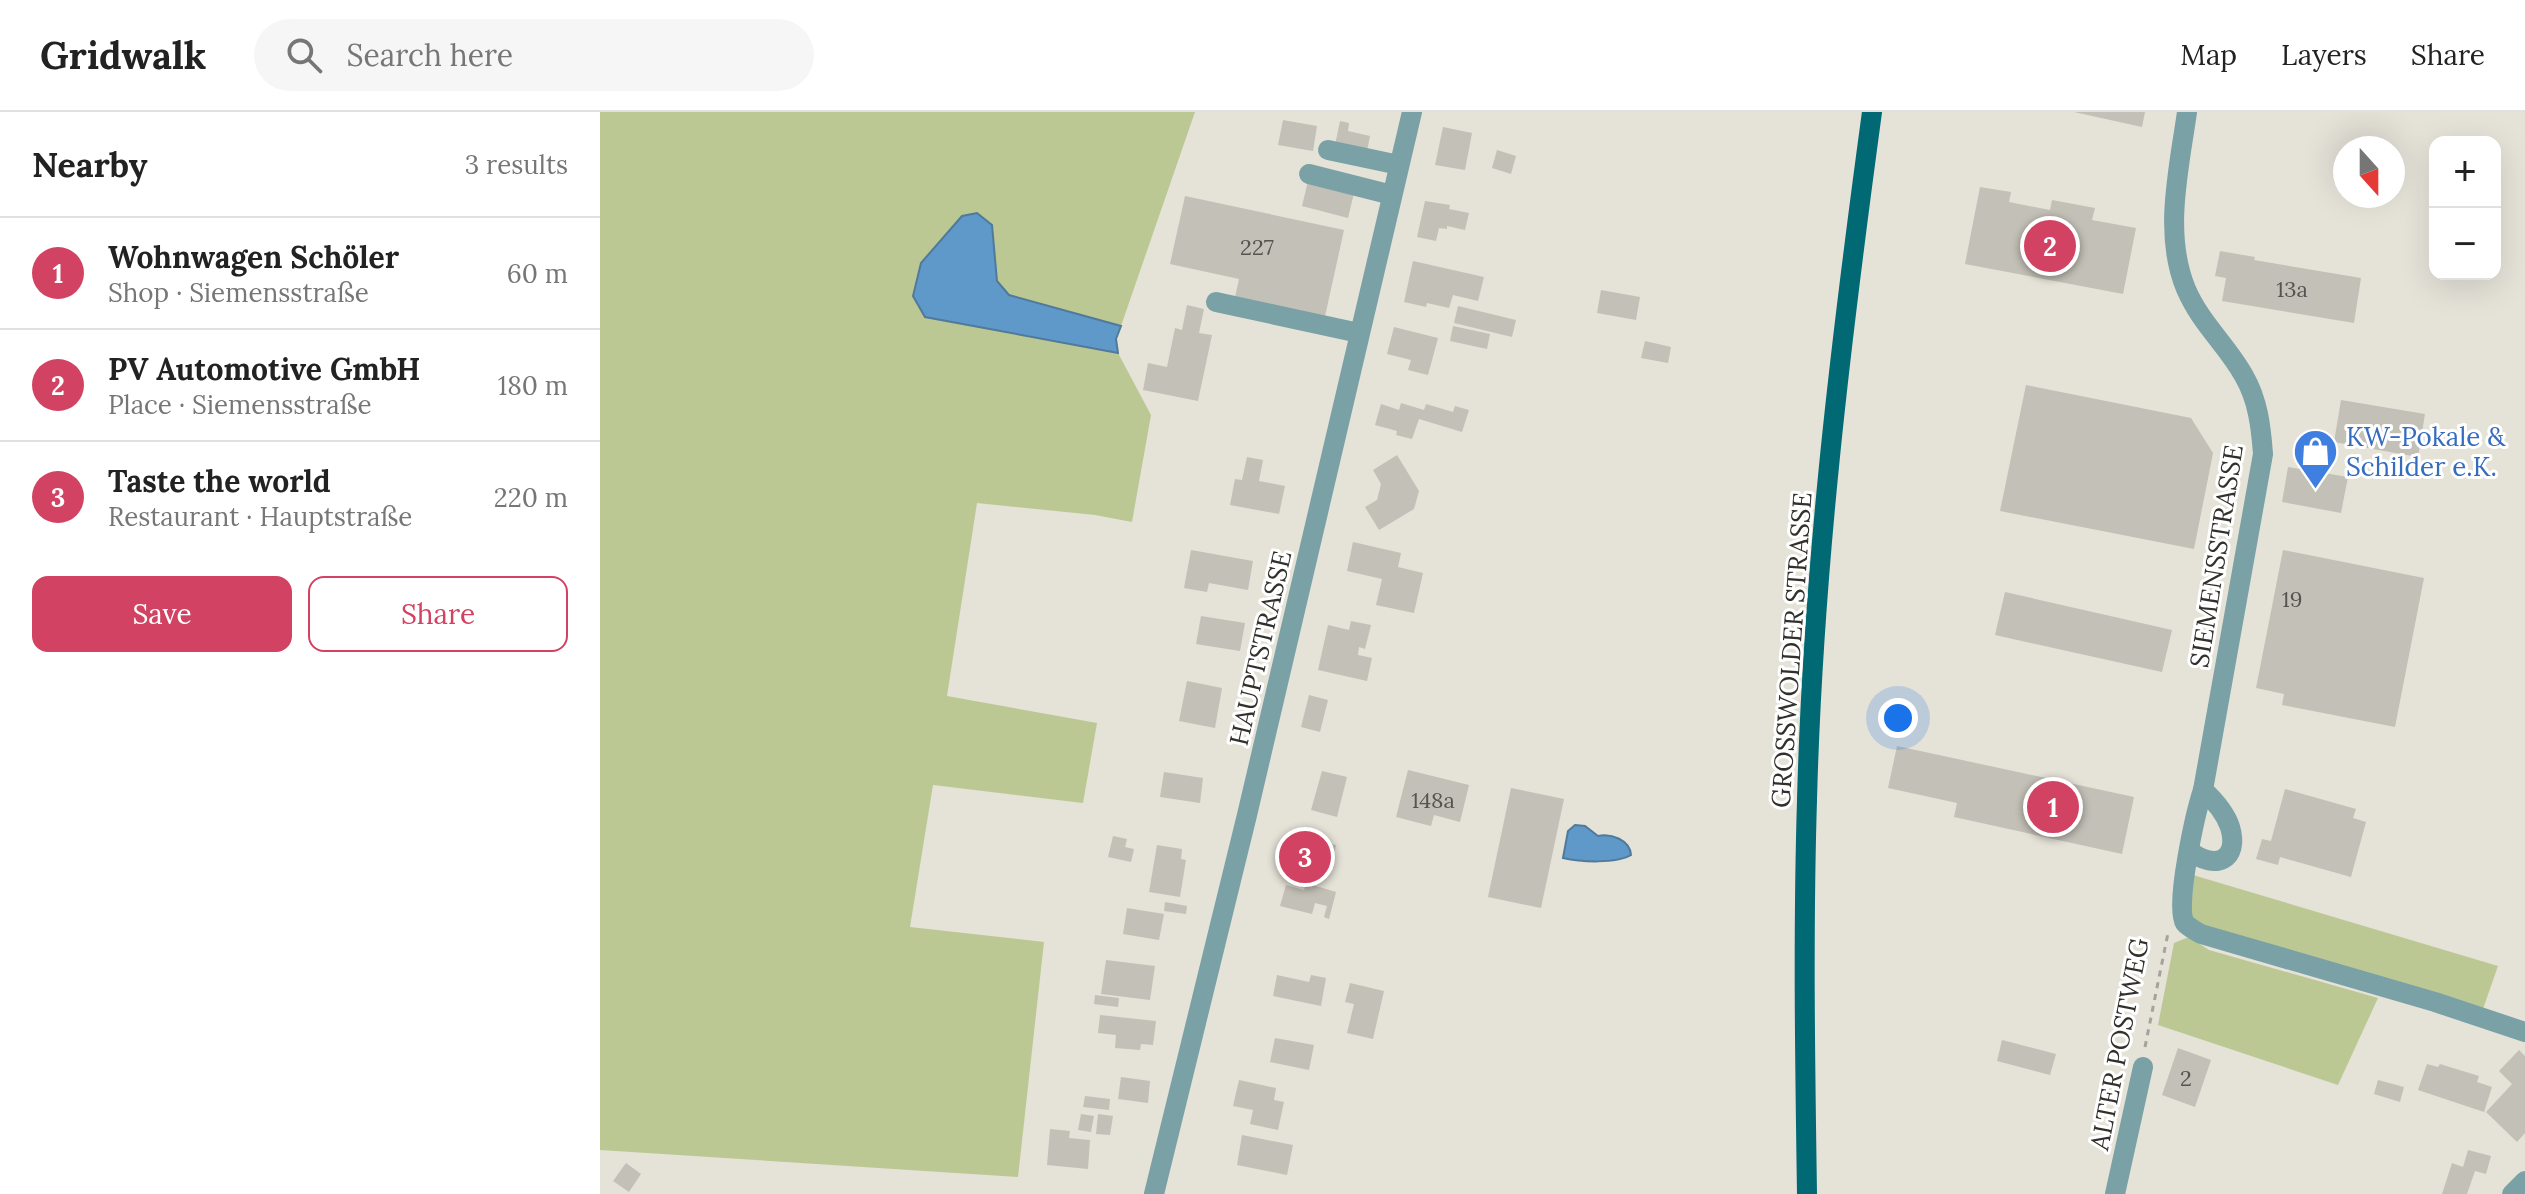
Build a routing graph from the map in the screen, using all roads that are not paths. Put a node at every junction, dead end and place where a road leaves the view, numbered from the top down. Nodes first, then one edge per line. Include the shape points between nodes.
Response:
1 (1412, 112) edge
2 (1872, 112) edge
3 (2187, 112) edge
4 (1328, 150) dead end
5 (1399, 165) junction
6 (1309, 174) dead end
7 (1392, 195) junction
8 (1216, 302) dead end
9 (1359, 333) junction
10 (2203, 790) junction
11 (2190, 851) junction
12 (2525, 1032) edge
13 (2143, 1067) road end
14 (2525, 1181) edge
15 (1154, 1194) edge
16 (1807, 1194) edge
17 (2115, 1194) edge
18 (2512, 1194) edge

1 - 5 street, HAUPTSTRASSE
2 - 16 main road, GROSSWOLDER STRASSE via 1837,383 1818,592 1803,971
3 - 10 street, SIEMENSSTRASSE via 2175,245 2185,287 2201,319 2245,377 2260,416 2263,454
4 - 5 street
5 - 7 street, HAUPTSTRASSE
6 - 7 street
7 - 9 street, HAUPTSTRASSE
8 - 9 street
9 - 15 street, HAUPTSTRASSE
10 - 11 street, SIEMENSSTRASSE
10 - 11 street via 2222,810 2231,829 2231,846 2215,863
11 - 12 street, SIEMENSSTRASSE via 2180,909 2185,924 2201,934
13 - 17 street, ALTER POSTWEG
14 - 18 street

